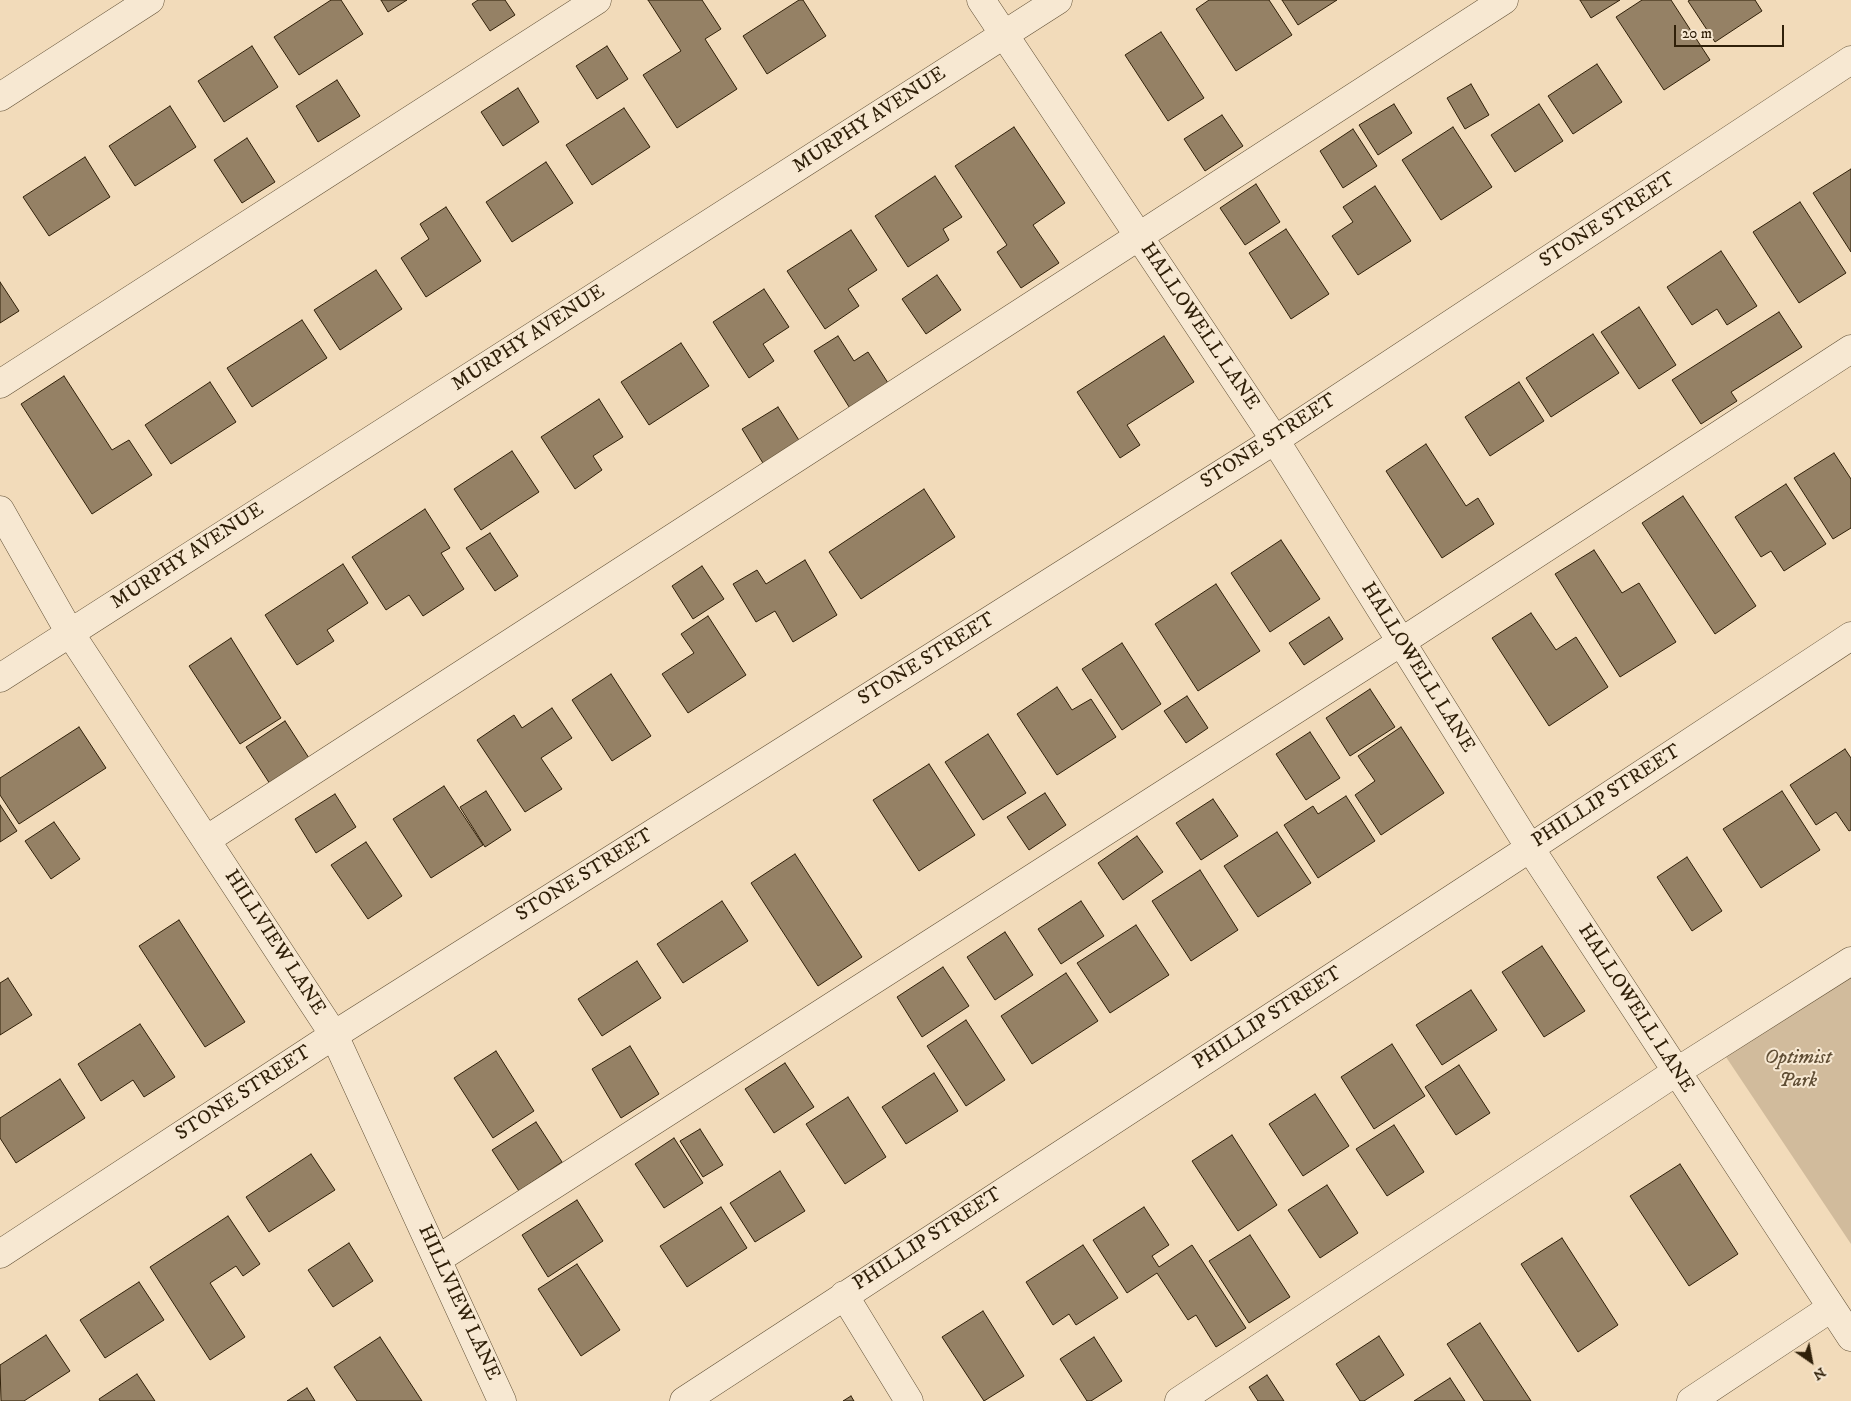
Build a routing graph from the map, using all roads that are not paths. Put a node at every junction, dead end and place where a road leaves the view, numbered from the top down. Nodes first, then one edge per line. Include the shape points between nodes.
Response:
1 (150, 0) edge
2 (597, 0) edge
3 (982, 0) edge
4 (1058, 0) edge
5 (1504, 0) edge
6 (1004, 36) junction
7 (1851, 60) edge
8 (0, 97) edge
9 (1139, 238) junction
10 (1851, 349) edge
11 (0, 384) edge
12 (1274, 440) junction
13 (0, 510) edge
14 (70, 633) junction
15 (1851, 636) edge
16 (1401, 642) junction
17 (0, 678) edge
18 (206, 840) junction
19 (1530, 848) junction
20 (1851, 961) edge
21 (334, 1035) junction
22 (1676, 1072) junction
23 (0, 1254) edge
24 (438, 1259) junction
25 (844, 1295) junction
26 (1831, 1308) junction
27 (1851, 1338) edge
28 (502, 1401) edge
29 (684, 1401) edge
30 (909, 1401) edge
31 (1179, 1401) edge
32 (1691, 1401) edge

1 - 8 street
2 - 11 street
3 - 6 street, HALLOWELL LANE
4 - 6 street, MURPHY AVENUE
5 - 9 street
6 - 9 street, HALLOWELL LANE
6 - 14 street, MURPHY AVENUE
7 - 12 street, STONE STREET
9 - 12 street, HALLOWELL LANE
9 - 18 street
10 - 16 street
12 - 16 street, HALLOWELL LANE
12 - 21 street, STONE STREET
13 - 14 street, HILLVIEW LANE
14 - 17 street, MURPHY AVENUE
14 - 18 street, HILLVIEW LANE
15 - 19 street, PHILLIP STREET
16 - 19 street, HALLOWELL LANE
16 - 24 street
18 - 21 street, HILLVIEW LANE
19 - 22 street, HALLOWELL LANE
19 - 25 street, PHILLIP STREET
20 - 22 street
21 - 23 street, STONE STREET
21 - 24 street, HILLVIEW LANE
22 - 26 street, HALLOWELL LANE
22 - 31 street
24 - 28 street, HILLVIEW LANE
25 - 29 street, PHILLIP STREET
25 - 30 street
26 - 27 street, HALLOWELL LANE
26 - 32 street

